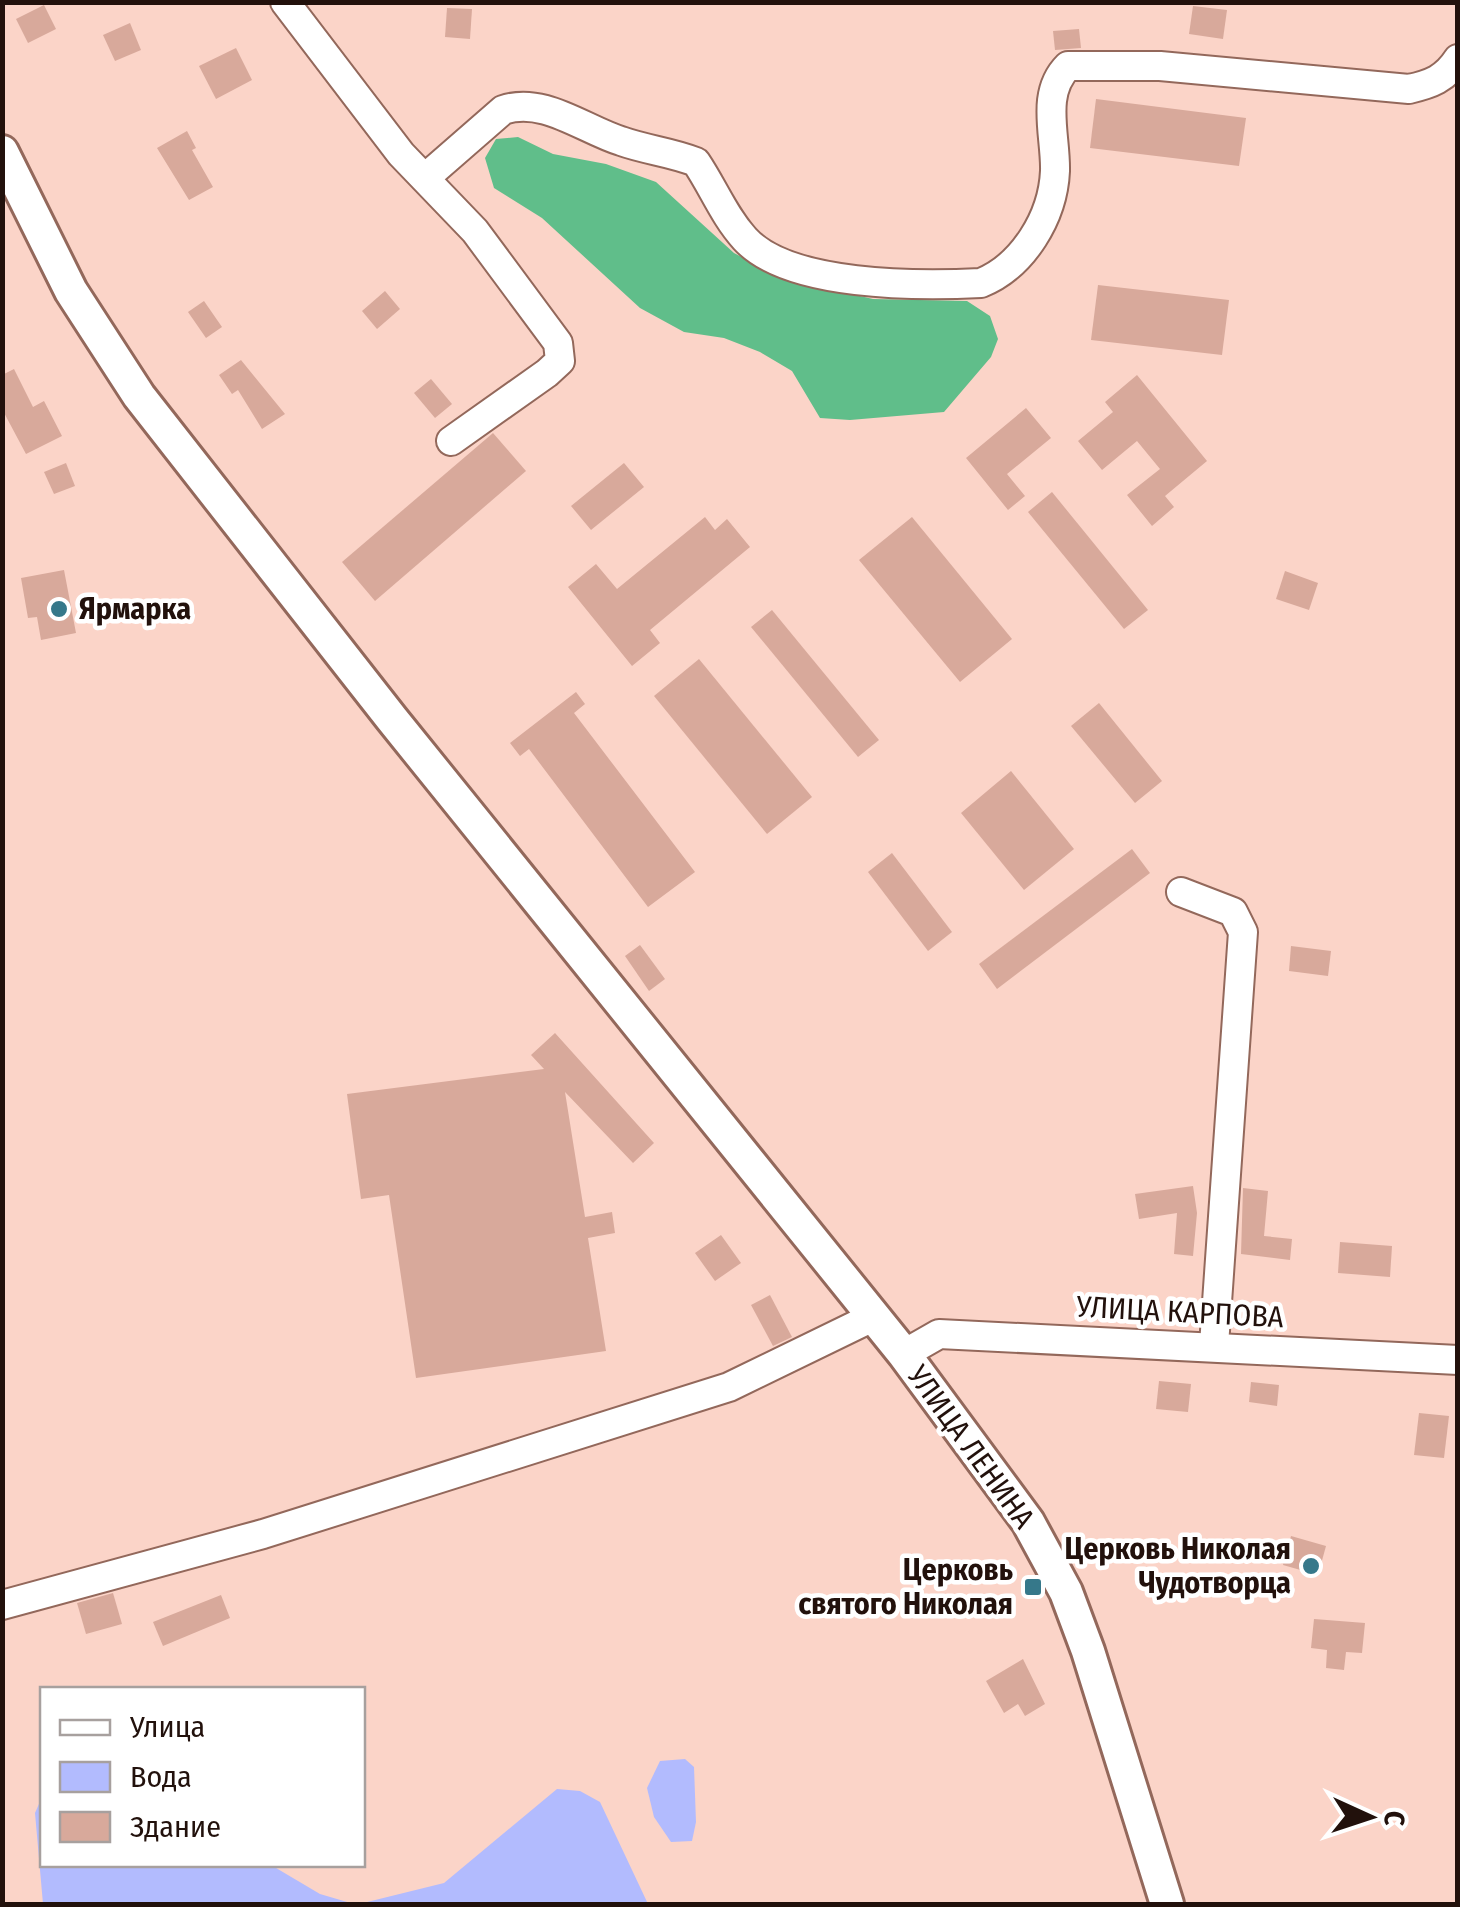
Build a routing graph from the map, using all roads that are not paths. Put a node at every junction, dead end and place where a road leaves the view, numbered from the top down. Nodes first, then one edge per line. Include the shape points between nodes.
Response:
1 (285, 2) edge
2 (1458, 59) edge
3 (1445, 89) edge
4 (2, 152) edge
5 (424, 178) junction
6 (451, 441) dead end
7 (1181, 892) dead end
8 (873, 1316) junction
9 (1214, 1345) junction
10 (904, 1354) junction
11 (1458, 1360) edge
12 (2, 1605) edge
13 (1167, 1904) edge

1 - 5 street
2 - 3 street
3 - 5 street via 1160,66 1068,66 1052,93 1055,172 1040,224 1021,256 981,283 810,275 779,266 746,241 696,162 519,104 503,110
4 - 8 main road, УЛИЦА ЛЕНИНА via 72,291 138,396
5 - 6 street via 475,231 558,343 560,361
7 - 9 street via 1233,912 1243,932
8 - 10 main road, УЛИЦА ЛЕНИНА
8 - 12 street via 729,1387 263,1534
9 - 10 street, УЛИЦА КАРПОВА via 939,1334
9 - 11 street, УЛИЦА КАРПОВА
10 - 13 main road, УЛИЦА ЛЕНИНА via 1028,1522 1066,1592

